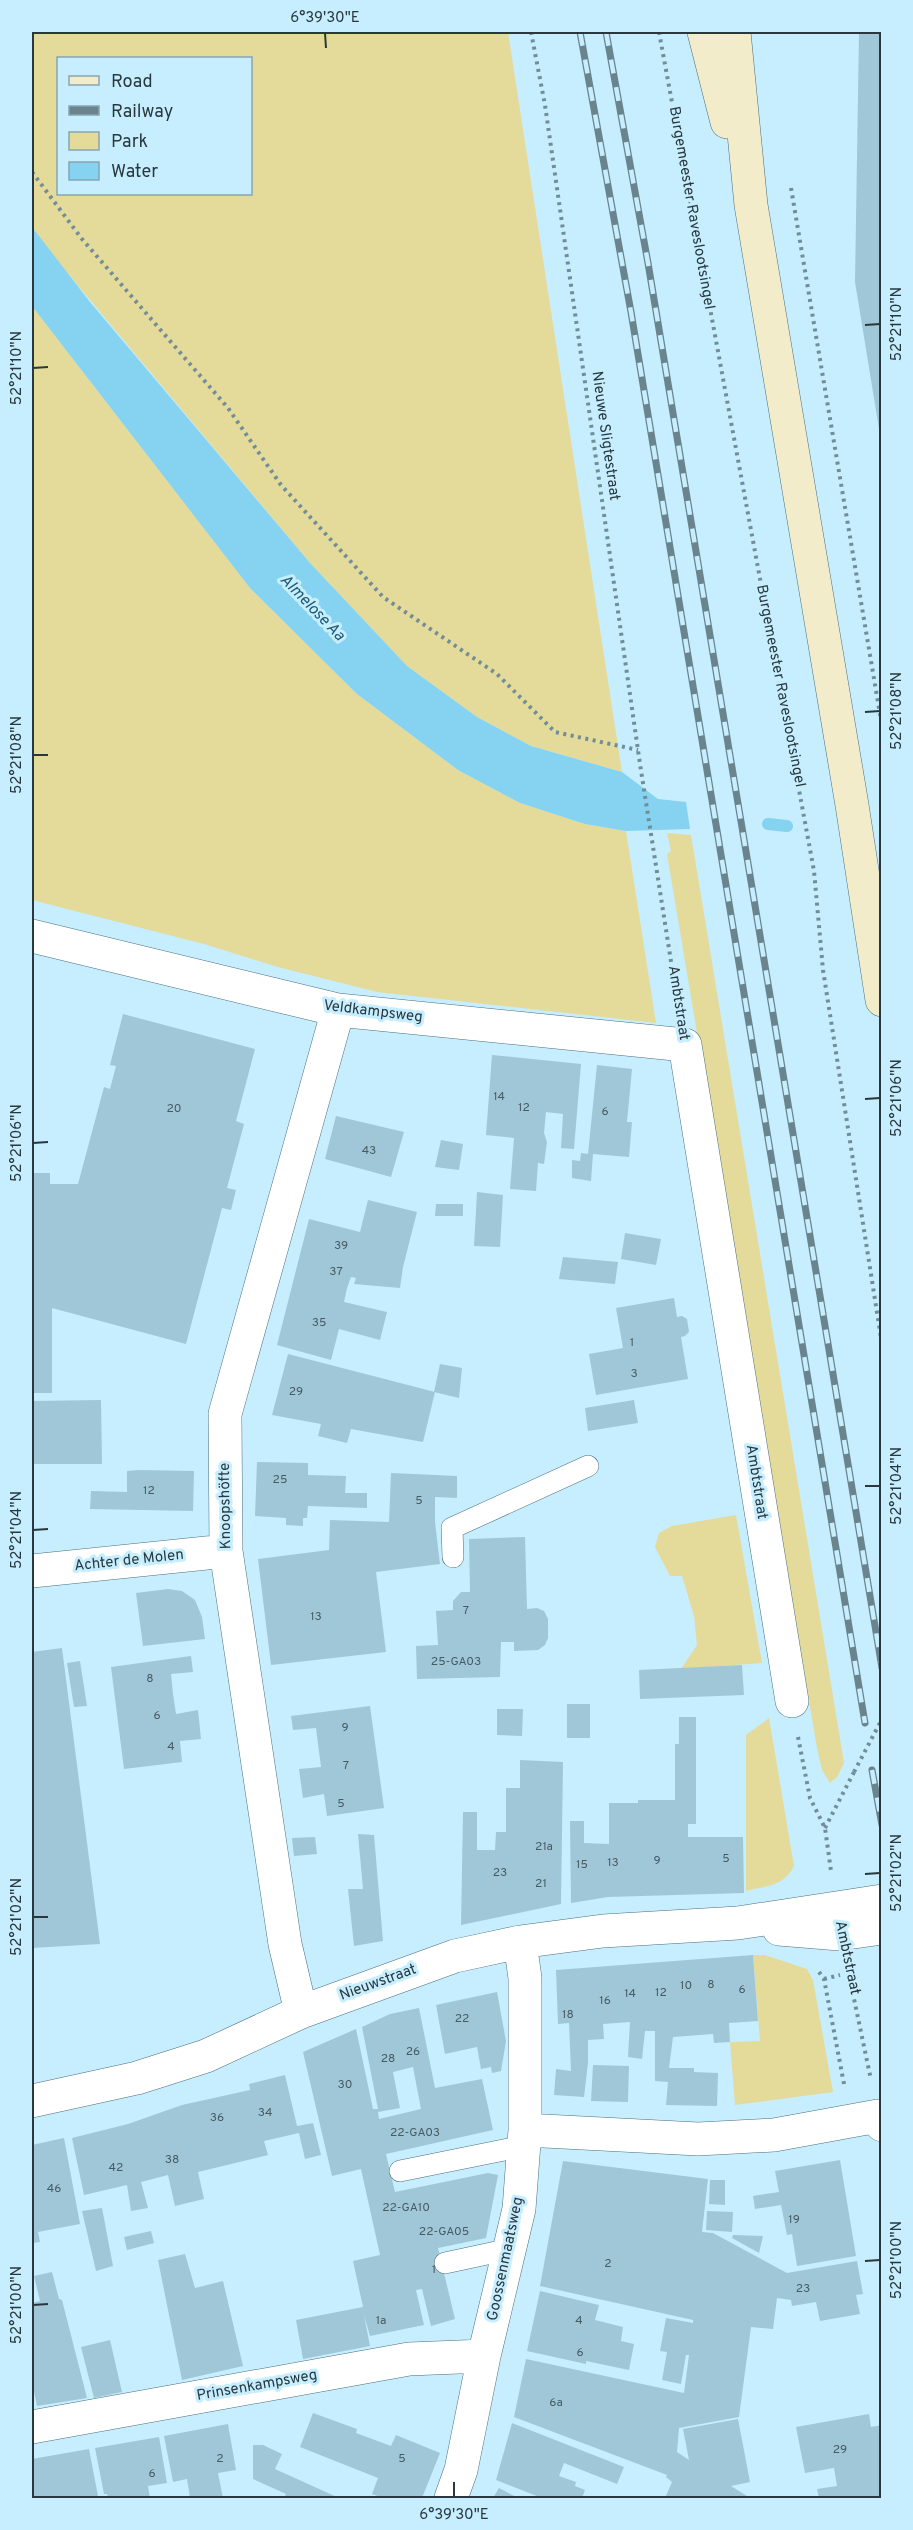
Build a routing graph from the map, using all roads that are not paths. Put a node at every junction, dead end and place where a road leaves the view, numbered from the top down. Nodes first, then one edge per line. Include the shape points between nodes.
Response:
1 (704, 32) edge
2 (734, 32) edge
3 (760, 255) junction
4 (32, 936) edge
5 (882, 1000) edge
6 (338, 1010) junction
7 (685, 1045) joint
8 (588, 1466) dead end
9 (226, 1551) junction
10 (453, 1557) dead end
11 (32, 1571) edge
12 (792, 1701) road end
13 (879, 1915) edge
14 (520, 1942) junction
15 (301, 2012) junction
16 (32, 2101) edge
17 (870, 2121) edge
18 (524, 2138) junction
19 (400, 2171) dead end
20 (510, 2249) junction
21 (445, 2264) dead end
22 (484, 2356) junction
23 (32, 2427) edge
24 (451, 2499) edge

1 - 3 main road
2 - 3 main road via 751,205
3 - 5 main road
4 - 6 street, Veldkampsweg
6 - 7 street, Veldkampsweg
6 - 9 street, Knoopshöfte via 225,1414
7 - 12 street, Ambtstraat
8 - 10 lane via 452,1528
9 - 11 street, Achter de Molen
9 - 15 street, Knoopshöfte via 285,1944
13 - 14 street, Nieuwstraat via 603,1931
14 - 15 street, Nieuwstraat via 455,1956
14 - 18 street, Goossenmaatsweg via 525,1978
15 - 16 street, Nieuwstraat via 206,2056 137,2078
17 - 18 street via 774,2135 698,2139
18 - 19 lane
18 - 20 street, Goossenmaatsweg via 519,2210
20 - 21 lane
20 - 22 street, Goossenmaatsweg
22 - 23 street, Prinsenkampsweg via 409,2359
22 - 24 street, Goossenmaatsweg via 461,2470

